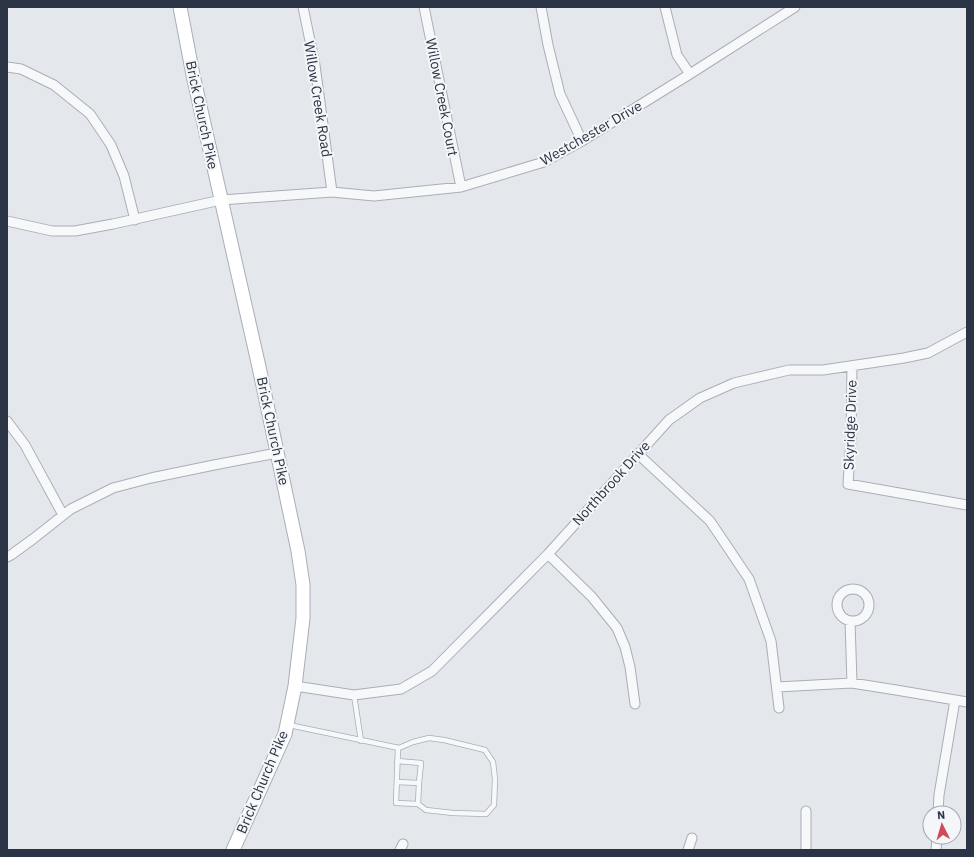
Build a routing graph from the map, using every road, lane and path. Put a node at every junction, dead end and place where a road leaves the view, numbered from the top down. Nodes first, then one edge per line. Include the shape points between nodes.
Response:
1 (180, 7) edge
2 (303, 7) edge
3 (424, 7) edge
4 (541, 7) edge
5 (665, 7) edge
6 (795, 7) edge
7 (7, 67) edge
8 (690, 74) junction
9 (582, 141) junction
10 (461, 187) junction
11 (332, 192) junction
12 (221, 200) junction
13 (135, 220) junction
14 (7, 221) edge
15 (967, 332) edge
16 (852, 366) junction
17 (7, 421) edge
18 (278, 453) junction
19 (638, 454) junction
20 (967, 505) edge
21 (63, 515) junction
22 (548, 554) junction
23 (7, 557) edge
24 (850, 621) dead end
25 (852, 683) junction
26 (295, 686) junction
27 (777, 686) junction
28 (354, 695) junction
29 (955, 700) junction
30 (967, 702) edge
31 (635, 704) dead end
32 (779, 708) dead end
33 (287, 725) junction
34 (360, 741) junction
35 (398, 748) junction
36 (397, 761) junction
37 (397, 782) junction
38 (419, 783) junction
39 (418, 804) junction
40 (938, 805) edge
41 (806, 812) dead end
42 (692, 838) dead end
43 (233, 850) edge
44 (688, 850) edge
45 (806, 850) edge

1 - 12 main road, Brick Church Pike
2 - 11 street, Willow Creek Road via 315,65
3 - 10 street, Willow Creek Court
4 - 9 street via 560,94
5 - 8 street via 677,55
6 - 8 street, Westchester Drive
7 - 13 street via 21,69 54,85 90,114 111,145 124,176
8 - 9 street, Westchester Drive
9 - 10 street, Westchester Drive via 544,162
10 - 11 street, Westchester Drive via 374,196
11 - 12 street, Westchester Drive
12 - 13 street, Westchester Drive
12 - 18 main road, Brick Church Pike
13 - 14 street, Westchester Drive via 75,231 52,231
15 - 16 street, Northbrook Drive via 928,353
16 - 19 street, Northbrook Drive via 823,370 789,370 734,383 700,398 669,420
16 - 20 street, Skyridge Drive via 848,484
17 - 21 street via 25,445
18 - 21 street via 214,464 113,488
18 - 26 main road, Brick Church Pike via 303,585
19 - 22 street, Northbrook Drive
19 - 27 street via 710,521 749,579 771,641
21 - 23 street
22 - 28 street, Northbrook Drive via 432,671 401,689
22 - 31 street via 592,597 616,628 625,647 630,667
24 - 25 street
25 - 27 street
25 - 29 street
26 - 28 street, Northbrook Drive
26 - 33 main road, Brick Church Pike
27 - 32 street
28 - 34 lane
29 - 30 street
29 - 40 street
33 - 34 lane
33 - 43 main road, Brick Church Pike
34 - 35 lane
35 - 36 lane
35 - 39 lane via 429,738 444,740 485,750 493,762 494,806 486,814 426,810
36 - 37 lane
36 - 38 lane via 421,763
37 - 38 lane
37 - 39 lane via 396,803
38 - 39 lane
41 - 45 street
42 - 44 street

